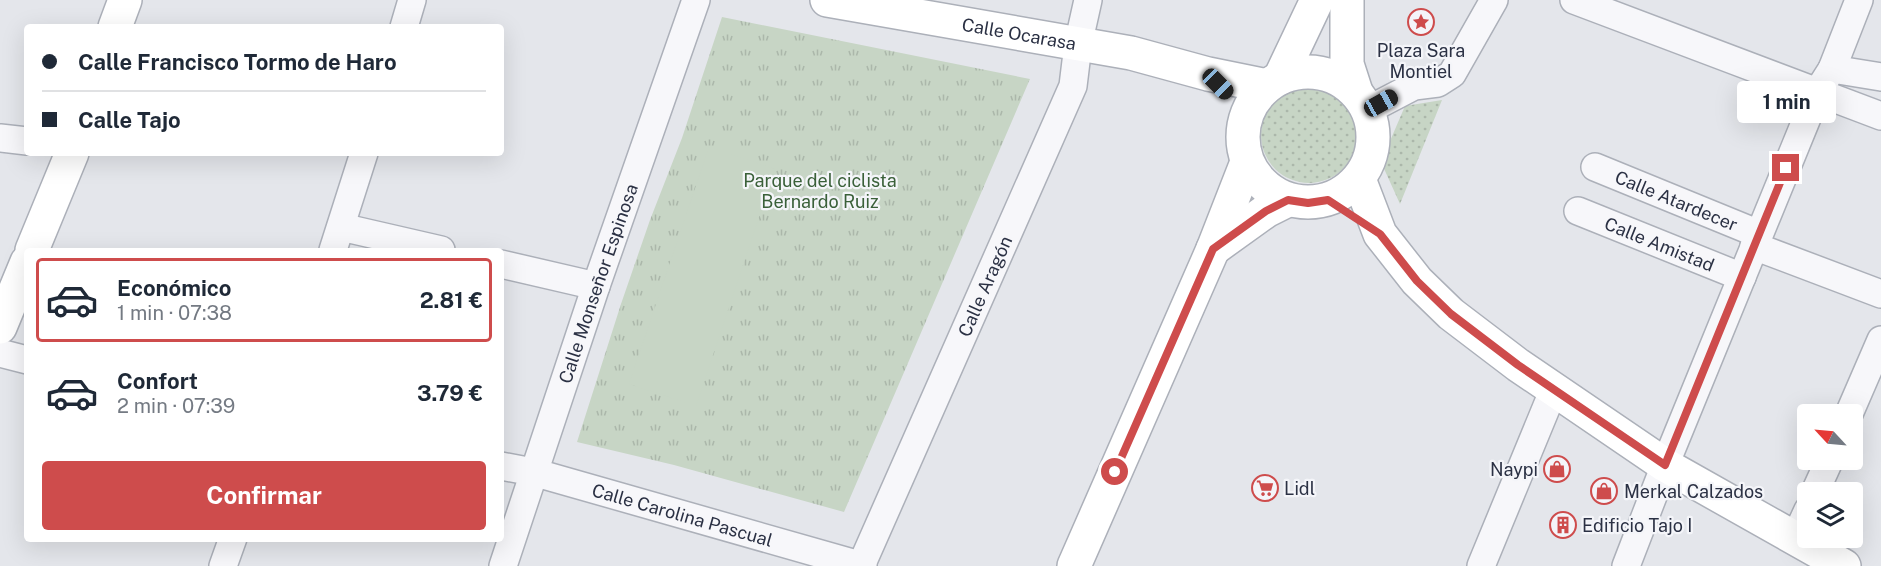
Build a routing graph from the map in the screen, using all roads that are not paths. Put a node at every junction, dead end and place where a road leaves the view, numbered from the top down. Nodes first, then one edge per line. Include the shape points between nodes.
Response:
1 (125, 0) edge
2 (412, 0) edge
3 (696, 0) edge
4 (827, 0) edge
5 (1088, 0) edge
6 (1317, 0) edge
7 (1347, 0) edge
8 (1494, 0) edge
9 (1574, 0) edge
10 (1859, 0) edge
11 (117, 24) edge
12 (405, 24) edge
13 (1078, 45) junction
14 (1208, 74) junction
15 (1881, 77) edge
16 (1825, 80) junction
17 (1274, 82) junction
18 (1362, 101) junction
19 (1247, 113) junction
20 (1881, 116) edge
21 (0, 138) edge
22 (24, 141) edge
23 (71, 156) edge
24 (363, 156) edge
25 (1247, 162) junction
26 (1595, 167) dead end
27 (1359, 179) junction
28 (1288, 200) junction
29 (1328, 200) junction
30 (1578, 211) dead end
31 (1380, 234) junction
32 (337, 239) edge
33 (1757, 240) junction
34 (33, 248) edge
35 (422, 248) edge
36 (1213, 249) junction
37 (504, 265) edge
38 (24, 269) edge
39 (1742, 277) junction
40 (596, 286) junction
41 (1881, 294) edge
42 (0, 327) edge
43 (1881, 340) edge
44 (0, 353) edge
45 (24, 359) edge
46 (1554, 389) junction
47 (1853, 404) edge
48 (1665, 465) junction
49 (504, 467) edge
50 (533, 472) junction
51 (1797, 522) edge
52 (232, 542) edge
53 (1826, 548) edge
54 (223, 566) edge
55 (503, 566) edge
56 (862, 566) edge
57 (1074, 566) edge
58 (1481, 566) edge
59 (1626, 566) edge
60 (1844, 566) edge

1 - 11 street
2 - 12 street
3 - 40 street, Calle Monseñor Espinosa
4 - 13 street, Calle Ocarasa
5 - 13 street, Calle Aragón
6 - 17 street
7 - 18 street via 1347,64
8 - 18 street via 1452,74 1438,83
9 - 16 street
10 - 16 street
13 - 14 street, Calle Ocarasa via 1131,53
13 - 56 street, Calle Aragón via 1073,86
14 - 17 street, Calle Ocarasa
14 - 19 street, Calle Ocarasa
15 - 16 street
16 - 20 street
16 - 33 street
17 - 18 street via 1300,72 1320,72 1340,79
17 - 19 street via 1255,98
18 - 27 street via 1374,128 1374,146
19 - 25 street via 1243,129
21 - 22 street
23 - 34 street
24 - 32 street
25 - 28 street via 1271,192
25 - 36 street
26 - 33 street, Calle Atardecer
27 - 29 street
27 - 31 street
28 - 29 street
28 - 36 street
29 - 31 street
30 - 39 street, Calle Amistad
31 - 46 street via 1417,281 1451,314
32 - 35 street
33 - 39 street
33 - 41 street, Calle Atardecer
36 - 57 street
37 - 40 street
38 - 42 street
39 - 48 street
40 - 50 street, Calle Monseñor Espinosa
43 - 47 street
44 - 45 street
46 - 48 street
46 - 58 street
48 - 51 street
48 - 59 street
49 - 50 street, Calle Carolina Pascual
50 - 55 street, Calle Monseñor Espinosa
50 - 56 street, Calle Carolina Pascual
52 - 54 street
53 - 60 street

